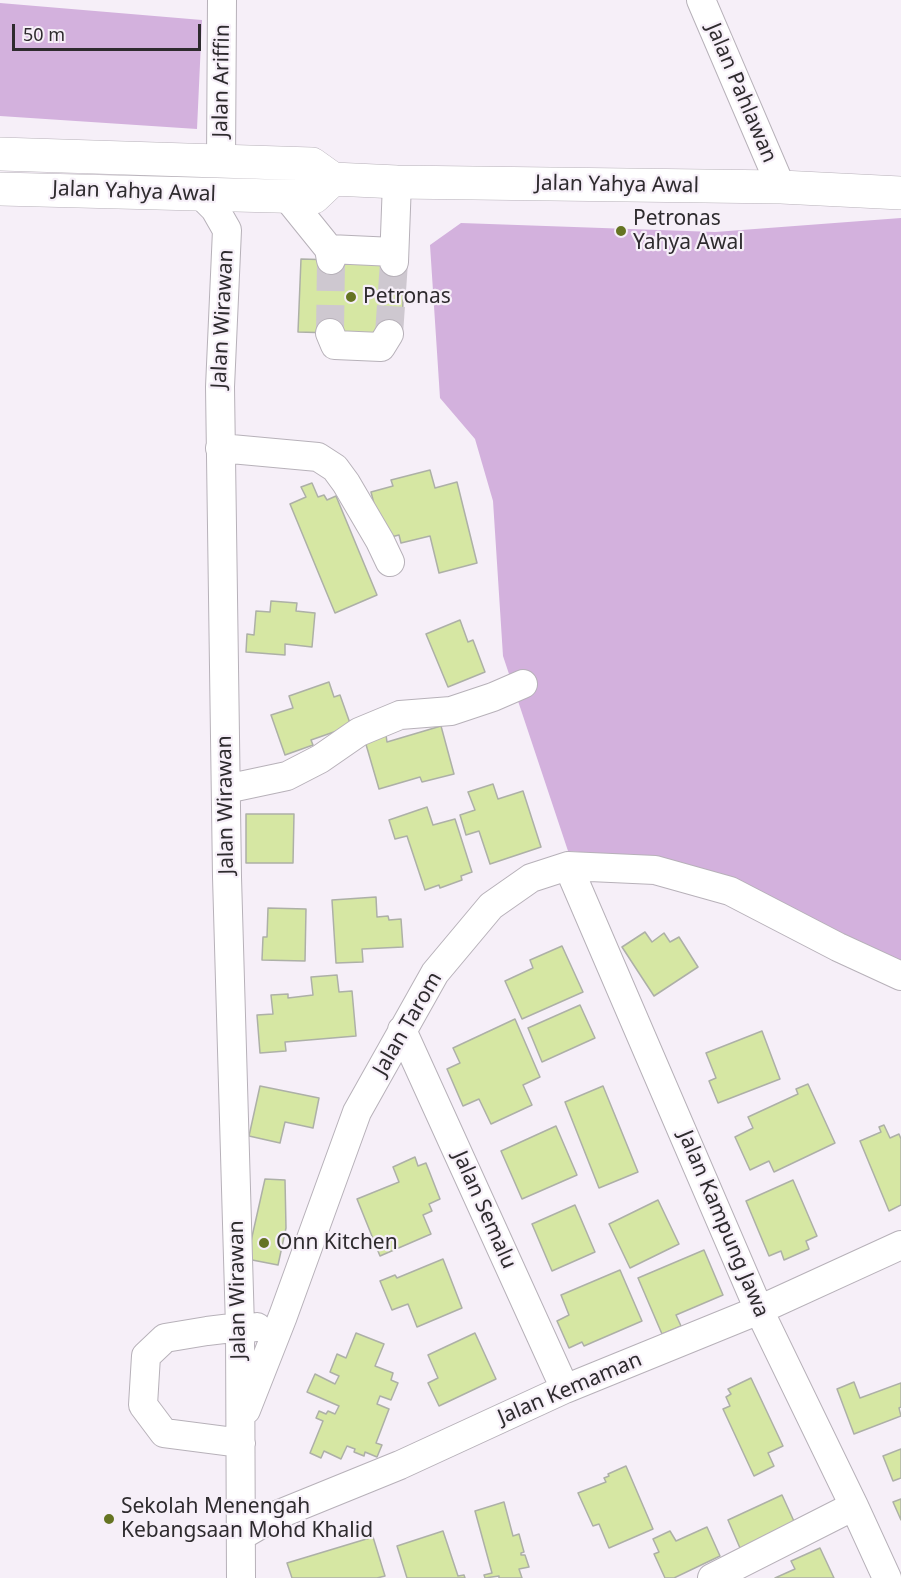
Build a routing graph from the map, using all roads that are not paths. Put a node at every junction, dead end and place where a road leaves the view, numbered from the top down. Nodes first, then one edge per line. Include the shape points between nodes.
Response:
1 (222, 0) edge
2 (701, 0) edge
3 (0, 154) edge
4 (221, 162) junction
5 (333, 179) junction
6 (397, 182) junction
7 (781, 187) junction
8 (0, 189) edge
9 (901, 193) edge
10 (200, 194) junction
11 (278, 196) junction
12 (228, 230) junction
13 (330, 333) dead end
14 (389, 334) dead end
15 (220, 448) junction
16 (390, 562) dead end
17 (523, 684) dead end
18 (226, 789) junction
19 (568, 866) junction
20 (901, 976) edge
21 (402, 1030) junction
22 (901, 1245) edge
23 (759, 1310) junction
24 (283, 1316) junction
25 (240, 1327) junction
26 (565, 1389) junction
27 (240, 1434) junction
28 (854, 1506) junction
29 (241, 1536) junction
30 (241, 1578) edge
31 (712, 1578) edge
32 (887, 1578) edge

1 - 4 street, Jalan Ariffin
2 - 7 street, Jalan Pahlawan
3 - 4 main road, Jalan Yahya Awal
4 - 5 main road, Jalan Yahya Awal via 312,164
5 - 6 main road, Jalan Yahya Awal
5 - 11 main road, Jalan Yahya Awal via 314,196
6 - 7 main road, Jalan Yahya Awal
6 - 11 street via 394,257 330,254
7 - 9 main road, Jalan Yahya Awal
8 - 10 main road, Jalan Yahya Awal
10 - 11 main road, Jalan Yahya Awal
10 - 12 street, Jalan Wirawan
11 - 12 street via 243,213
12 - 15 street, Jalan Wirawan
13 - 14 street via 335,345 381,347
15 - 16 street via 318,457 335,468
15 - 18 street, Jalan Wirawan
17 - 18 street via 451,711 400,715 359,732 287,776
18 - 25 street, Jalan Wirawan
19 - 20 street, Jalan Tarom via 655,870 730,891
19 - 21 street, Jalan Tarom via 531,878 491,906 435,973
19 - 23 street, Jalan Kampung Jawa
21 - 24 street, Jalan Tarom via 357,1112
21 - 26 street, Jalan Semalu
22 - 23 street, Jalan Kemaman
23 - 26 street, Jalan Kemaman
23 - 28 street, Jalan Kampung Jawa
24 - 25 street via 266,1325
24 - 27 street, Jalan Tarom
25 - 27 street, Jalan Wirawan
25 - 27 street via 165,1338 146,1356 143,1406 164,1433
26 - 29 street, Jalan Kemaman via 400,1465 277,1515
27 - 29 street, Jalan Tarom
28 - 31 street
28 - 32 street, Jalan Kampung Jawa
29 - 30 street, Jalan Tarom

